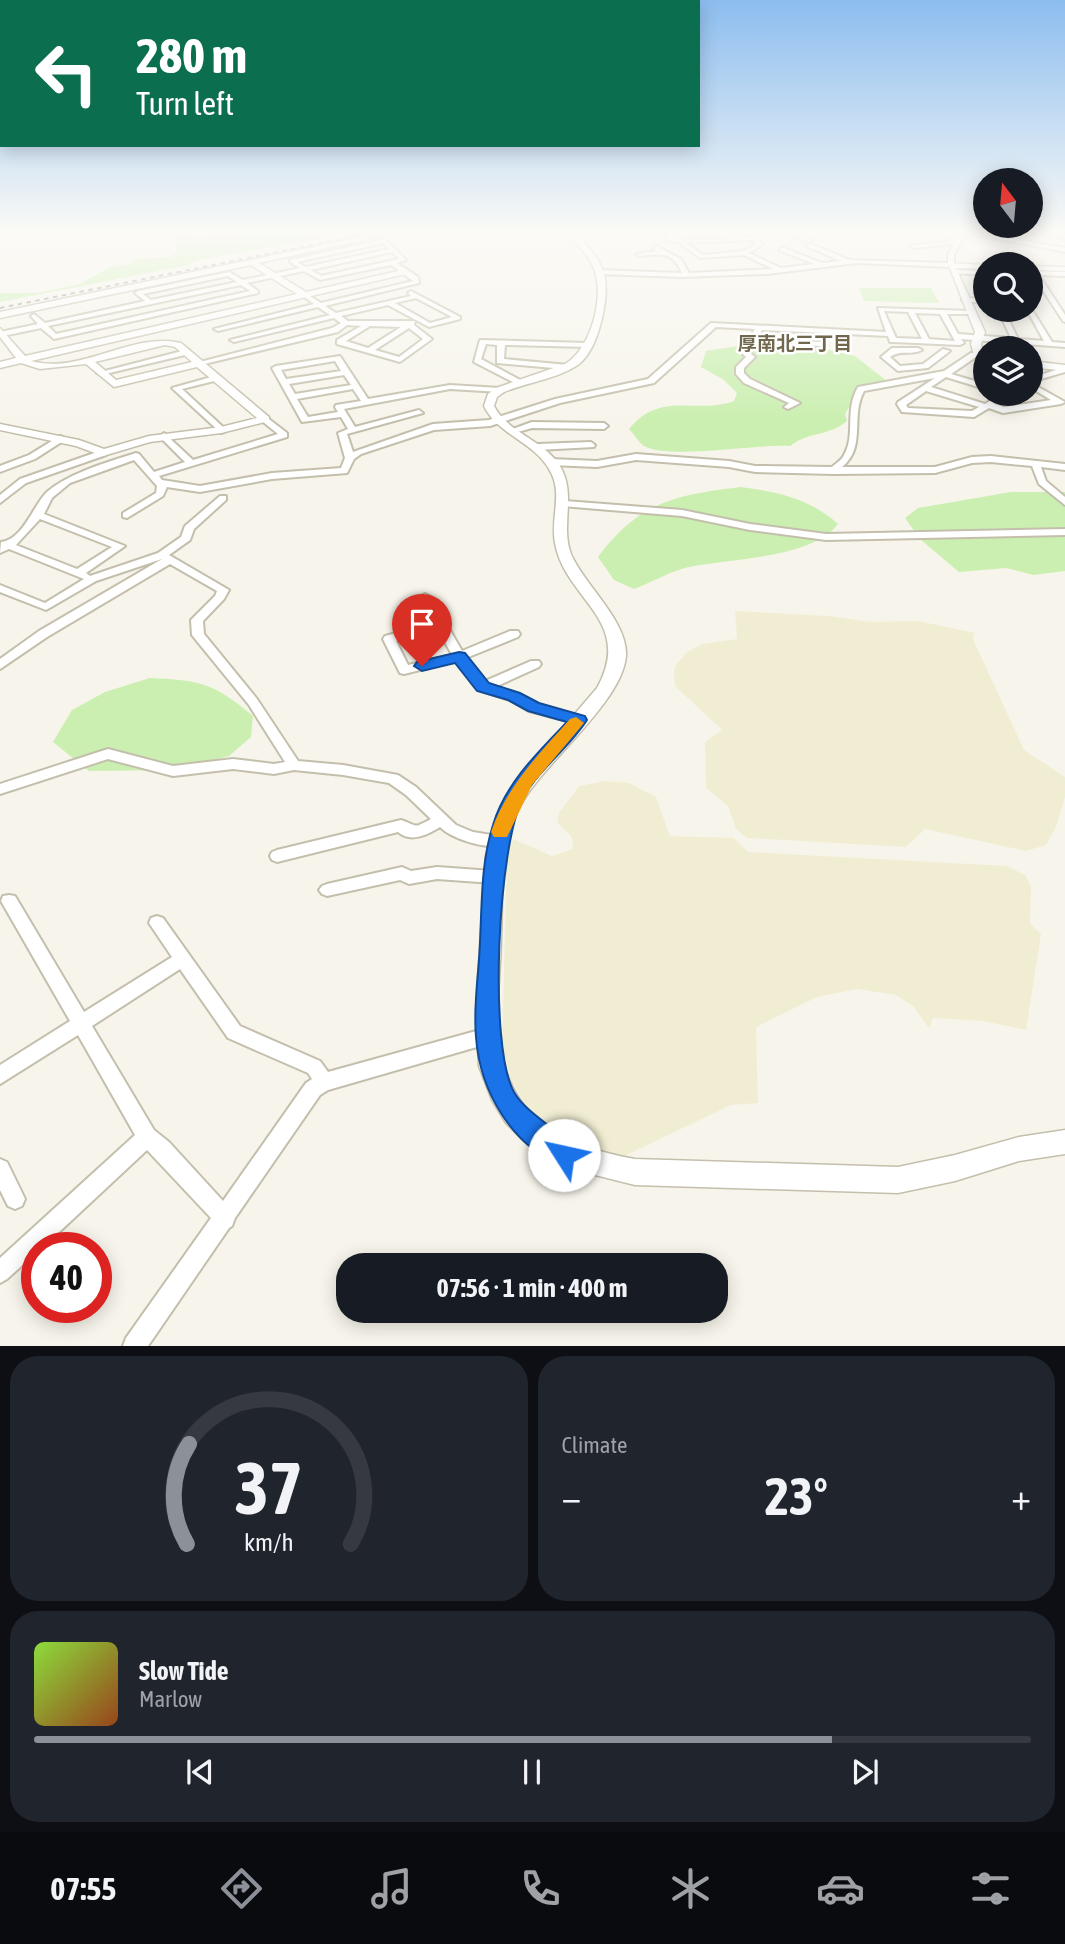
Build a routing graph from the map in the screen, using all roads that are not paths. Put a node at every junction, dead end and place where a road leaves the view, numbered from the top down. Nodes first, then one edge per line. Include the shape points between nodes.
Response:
1 (86, 297) edge
2 (142, 297) edge
3 (177, 297) edge
4 (234, 297) edge
5 (297, 297) edge
6 (308, 297) edge
7 (357, 297) edge
8 (414, 297) edge
9 (419, 297) edge
10 (600, 297) edge
11 (964, 297) edge
12 (1050, 297) edge
13 (965, 300) junction
14 (973, 300) edge
15 (148, 303) junction
16 (389, 303) junction
17 (1043, 304) edge
18 (321, 305) junction
19 (1055, 305) junction
20 (1065, 305) edge
21 (911, 311) junction
22 (942, 312) junction
23 (160, 313) junction
24 (971, 313) junction
25 (0, 315) edge
26 (337, 315) junction
27 (34, 316) dead end
28 (419, 320) junction
29 (1065, 320) edge
30 (1037, 322) edge
31 (346, 323) junction
32 (177, 324) junction
33 (367, 325) junction
34 (410, 325) junction
35 (43, 326) junction
36 (759, 329) junction
37 (821, 331) junction
38 (1, 333) edge
39 (891, 334) junction
40 (955, 336) junction
41 (979, 336) edge
42 (973, 337) edge
43 (233, 340) junction
44 (751, 341) junction
45 (927, 342) junction
46 (1043, 342) edge
47 (501, 343) junction
48 (1049, 343) junction
49 (534, 344) junction
50 (822, 344) junction
51 (588, 345) junction
52 (1065, 345) edge
53 (247, 351) junction
54 (368, 351) junction
55 (946, 351) junction
56 (186, 352) junction
57 (822, 354) dead end
58 (973, 356) edge
59 (23, 359) junction
60 (87, 360) junction
61 (973, 361) edge
62 (200, 363) junction
63 (531, 363) junction
64 (0, 365) edge
65 (1043, 366) edge
66 (565, 367) junction
67 (1065, 369) edge
68 (347, 372) junction
69 (100, 373) junction
70 (947, 374) junction
71 (1043, 377) edge
72 (215, 378) junction
73 (283, 382) junction
74 (519, 383) junction
75 (973, 383) edge
76 (357, 386) junction
77 (926, 388) junction
78 (500, 390) junction
79 (1043, 390) edge
80 (292, 397) junction
81 (366, 401) junction
82 (973, 402) edge
83 (1062, 402) edge
84 (1043, 405) edge
85 (988, 406) joint
86 (1032, 406) edge
87 (788, 407) dead end
88 (343, 414) junction
89 (265, 419) junction
90 (499, 420) junction
91 (604, 426) dead end
92 (0, 427) edge
93 (425, 429) junction
94 (222, 430) junction
95 (353, 430) junction
96 (514, 430) junction
97 (164, 436) junction
98 (60, 439) junction
99 (591, 445) dead end
100 (538, 447) junction
101 (103, 453) junction
102 (350, 458) junction
103 (551, 462) junction
104 (191, 463) junction
105 (1035, 465) junction
106 (1065, 467) edge
107 (0, 469) edge
108 (834, 471) junction
109 (153, 475) junction
110 (161, 483) junction
111 (223, 498) dead end
112 (0, 500) edge
113 (1065, 502) edge
114 (565, 505) junction
115 (38, 515) junction
116 (127, 515) dead end
117 (1065, 532) edge
118 (3, 546) edge
119 (166, 557) junction
120 (78, 573) junction
121 (92, 579) junction
122 (0, 588) edge
123 (425, 597) dead end
124 (441, 625) junction
125 (514, 634) dead end
126 (459, 657) junction
127 (0, 664) edge
128 (535, 664) dead end
129 (483, 687) junction
130 (579, 720) junction
131 (294, 765) junction
132 (0, 789) edge
133 (441, 820) junction
134 (499, 841) junction
135 (277, 856) dead end
136 (493, 877) junction
137 (327, 890) dead end
138 (9, 901) dead end
139 (157, 923) dead end
140 (181, 960) junction
141 (79, 1024) junction
142 (487, 1036) junction
143 (0, 1075) edge
144 (324, 1082) junction
145 (147, 1137) junction
146 (1065, 1142) edge
147 (0, 1169) edge
148 (15, 1199) dead end
149 (225, 1219) junction
150 (0, 1272) edge
151 (134, 1346) edge

1 - 25 street
2 - 15 street
3 - 15 street
4 - 23 street
5 - 32 street
6 - 18 street
7 - 18 street
8 - 16 street
9 - 28 street via 458,318 429,326
10 - 51 street
11 - 13 street
12 - 19 street
13 - 14 street
13 - 24 street
15 - 23 street
15 - 35 street
16 - 26 street
16 - 28 street
17 - 19 street
18 - 26 street
18 - 43 street via 218,329
19 - 20 street
19 - 29 street
21 - 22 street
21 - 39 street via 880,309
21 - 45 street
22 - 24 street
22 - 40 street
23 - 32 street
23 - 35 street via 54,337
24 - 41 street
26 - 31 street
26 - 43 street
27 - 35 street
28 - 34 street
30 - 48 street
31 - 33 street
31 - 53 street via 335,330
32 - 59 street
33 - 34 street
33 - 54 street via 340,342
34 - 54 street
34 - 54 street via 428,339 410,354 400,360
35 - 38 street
36 - 37 street
36 - 44 street
36 - 90 street via 714,326 651,381 558,401
37 - 39 street
37 - 50 street
38 - 59 street
39 - 45 street via 893,340
40 - 42 street
40 - 45 street via 960,343
43 - 53 street
44 - 50 street
44 - 87 street via 745,352 751,357 740,367 740,374 796,403
46 - 48 street
47 - 49 street
47 - 63 street via 500,361
47 - 74 street via 483,342 477,360
48 - 52 street
49 - 51 street
49 - 63 street
50 - 57 street
51 - 66 street via 580,359
53 - 62 street
55 - 55 street via 905,349 886,357 898,369 925,366
55 - 58 street
56 - 60 street via 164,342
56 - 62 street
56 - 69 street
59 - 60 street via 55,366
59 - 64 street
60 - 69 street
61 - 70 street
62 - 69 street via 114,384
62 - 72 street
63 - 66 street
65 - 67 street
66 - 74 street
67 - 71 street
68 - 73 street
68 - 73 street via 337,358 275,368
68 - 76 street
70 - 75 street
70 - 77 street
70 - 108 street via 861,389 851,408 854,426 848,457
72 - 89 street
72 - 94 street via 176,388
73 - 80 street
74 - 78 street
76 - 80 street
76 - 81 street
77 - 82 street
77 - 85 street via 901,404 905,411 974,414
78 - 81 street via 450,387
78 - 90 street via 489,403
79 - 83 street
80 - 88 street via 305,420
81 - 88 street via 338,407
83 - 84 street
85 - 86 street via 1003,410
88 - 95 street
89 - 94 street
89 - 104 street via 284,435
90 - 93 street
90 - 96 street
91 - 96 street via 532,425
92 - 98 street
93 - 95 street via 415,414
93 - 102 street via 373,445
94 - 97 street
95 - 102 street via 342,433
96 - 100 street
97 - 101 street
97 - 104 street
98 - 101 street
98 - 107 street via 32,457
99 - 100 street
100 - 103 street
101 - 112 street via 23,481
102 - 110 street via 344,471 261,477 200,489
103 - 108 street via 597,464 636,457 755,469
103 - 114 street via 562,481
104 - 109 street
105 - 106 street
105 - 108 street via 981,459 935,470
105 - 113 street via 1042,482
109 - 110 street
109 - 115 street via 136,456 66,481 48,496
110 - 116 street via 160,494
111 - 119 street via 189,528 186,538
114 - 117 street via 682,513 826,537
114 - 130 street via 560,530 564,551 608,626 618,656 612,680
115 - 118 street
115 - 120 street via 120,546
118 - 120 street
119 - 121 street
119 - 127 street
119 - 131 street via 223,590 197,620 198,635 253,702
120 - 121 street
121 - 122 street via 46,607
123 - 124 street
124 - 126 street
124 - 126 street via 389,639 404,670
125 - 126 street
126 - 129 street
128 - 129 street
129 - 130 street
130 - 134 street via 537,764 516,795
131 - 132 street via 274,769 233,764 173,771 108,754
131 - 133 street via 393,779
133 - 134 street via 471,837
133 - 135 street via 421,831 407,832 401,826
134 - 136 street
136 - 137 street via 436,873 409,878 402,873
136 - 142 street
138 - 141 street
139 - 140 street
140 - 141 street
140 - 144 street via 234,1032 314,1067
141 - 143 street
141 - 145 street
142 - 144 street
142 - 146 street via 498,1086 517,1116 564,1155 601,1167 675,1174 898,1180
144 - 149 street via 313,1089
145 - 149 street
145 - 150 street
147 - 148 street
149 - 151 street

